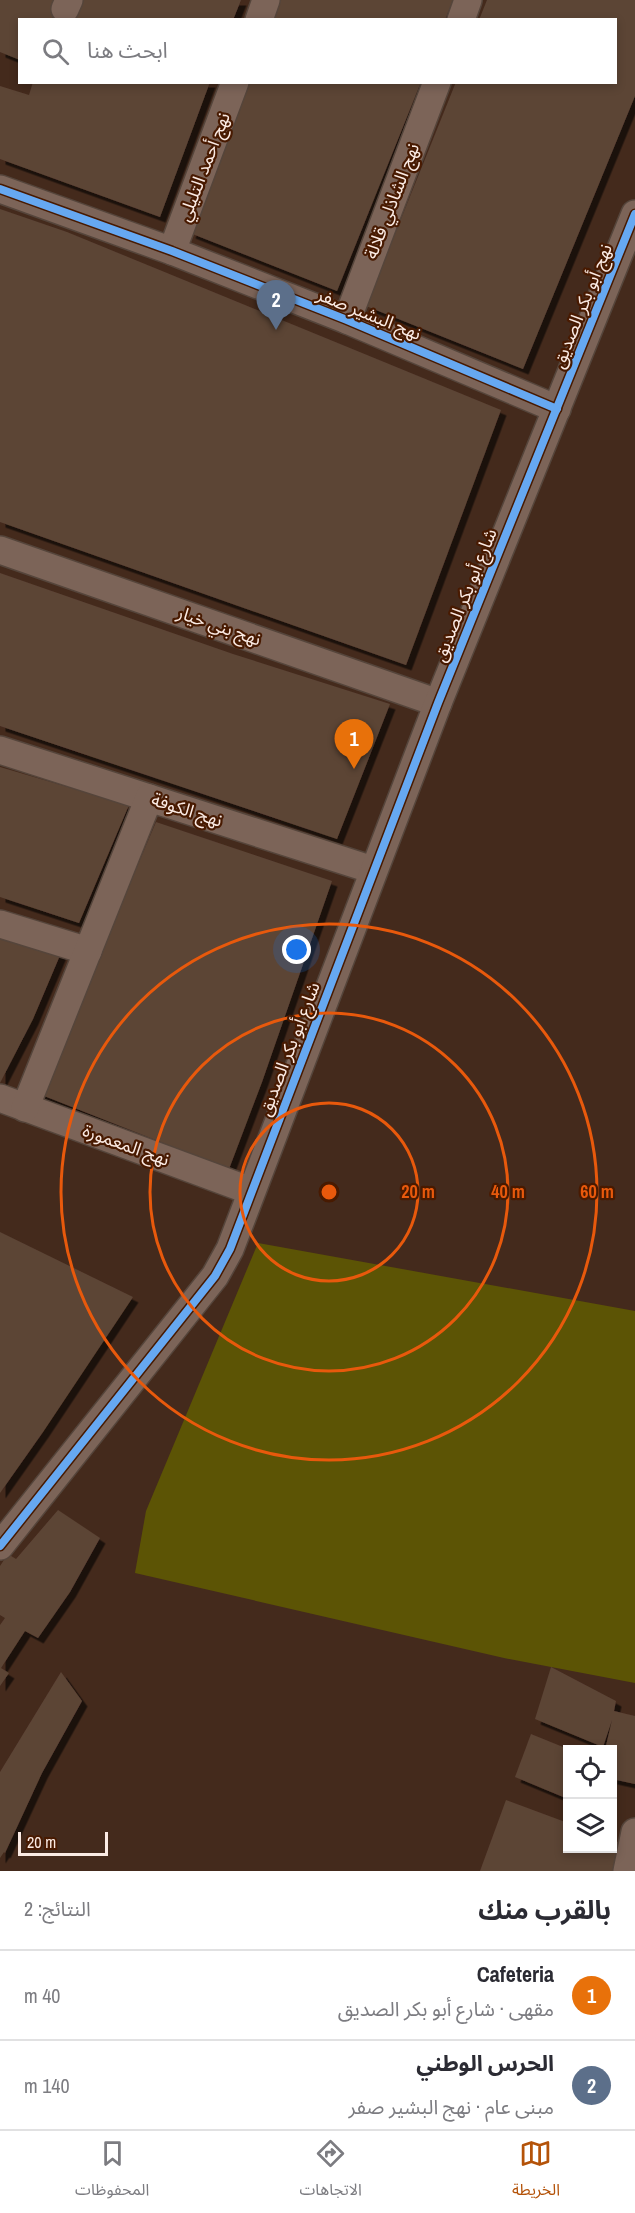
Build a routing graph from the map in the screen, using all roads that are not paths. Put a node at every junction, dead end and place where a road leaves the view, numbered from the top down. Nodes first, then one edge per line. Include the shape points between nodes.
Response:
1 (266, 0) edge
2 (468, 0) edge
3 (260, 18) edge
4 (462, 18) edge
5 (235, 84) edge
6 (436, 84) edge
7 (0, 189) edge
8 (635, 214) edge
9 (172, 252) junction
10 (348, 320) junction
11 (557, 409) junction
12 (0, 550) edge
13 (438, 703) junction
14 (0, 750) edge
15 (149, 798) junction
16 (373, 870) junction
17 (4, 925) edge
18 (88, 951) junction
19 (0, 1098) edge
20 (26, 1107) junction
21 (251, 1191) junction
22 (0, 1546) edge
23 (635, 1832) edge
24 (627, 1871) edge

1 - 3 street
2 - 4 street
5 - 9 street, نهج أحمد التليلي
6 - 10 street, نهج الشاذلي قلالة
7 - 9 street, نهج البشير صفر
8 - 11 street, نهج أبو بكر الصديق
9 - 10 street, نهج البشير صفر
10 - 11 street, نهج البشير صفر
11 - 13 street, شارع أبو بكر الصديق
12 - 13 street, نهج بني خيار
13 - 16 street, شارع أبو بكر الصديق
14 - 15 street, نهج الكوفة
15 - 16 street, نهج الكوفة
15 - 18 street
16 - 21 street, شارع أبو بكر الصديق
17 - 18 street
18 - 20 street
19 - 20 street, نهج المعمورة
20 - 21 street, نهج المعمورة
21 - 22 street, شارع أبو بكر الصديق via 230,1249 215,1276
23 - 24 street

